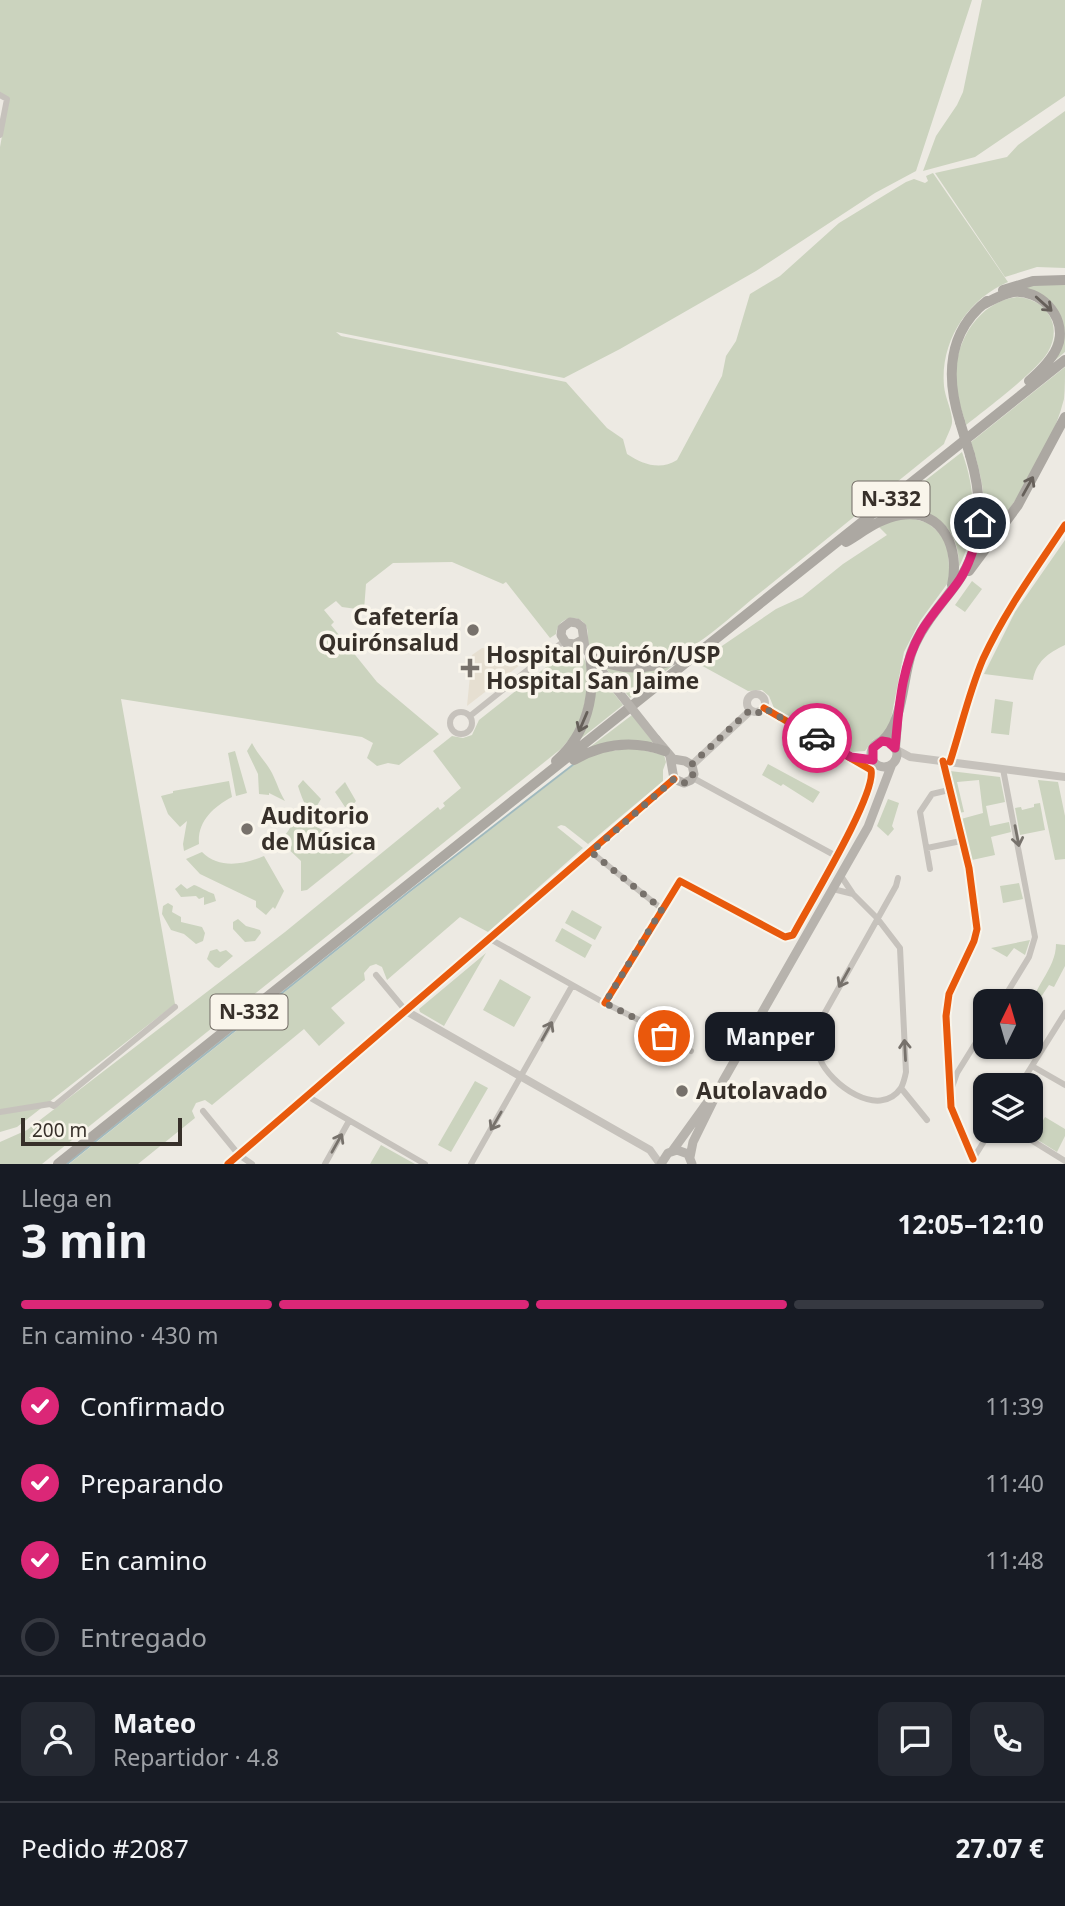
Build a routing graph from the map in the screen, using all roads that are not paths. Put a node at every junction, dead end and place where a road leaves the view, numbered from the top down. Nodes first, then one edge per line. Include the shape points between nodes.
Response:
1 (3, 97) edge
2 (0, 135) edge
3 (1065, 280) edge
4 (982, 304) junction
5 (1065, 360) edge
6 (1065, 417) edge
7 (976, 430) junction
8 (1065, 525) edge
9 (805, 568) junction
10 (959, 580) junction
11 (951, 591) junction
12 (758, 605) junction
13 (564, 641) junction
14 (583, 647) junction
15 (764, 708) junction
16 (750, 710) junction
17 (470, 716) dead end
18 (897, 718) junction
19 (882, 741) junction
20 (896, 749) junction
21 (909, 757) junction
22 (672, 759) junction
23 (873, 762) junction
24 (946, 762) junction
25 (893, 763) junction
26 (691, 765) junction
27 (1003, 769) junction
28 (1065, 777) edge
29 (693, 778) junction
30 (674, 779) junction
31 (882, 788) junction
32 (949, 790) junction
33 (961, 841) junction
34 (927, 848) junction
35 (591, 852) junction
36 (836, 856) junction
37 (440, 859) junction
38 (930, 869) dead end
39 (841, 876) junction
40 (898, 878) dead end
41 (833, 889) junction
42 (853, 894) junction
43 (662, 909) junction
44 (877, 918) junction
45 (490, 939) junction
46 (376, 975) dead end
47 (572, 986) junction
48 (1009, 989) edge
49 (605, 1003) junction
50 (175, 1007) dead end
51 (406, 1011) junction
52 (1065, 1013) edge
53 (973, 1048) edge
54 (691, 1051) dead end
55 (948, 1061) junction
56 (963, 1064) junction
57 (1032, 1066) junction
58 (1028, 1073) edge
59 (521, 1077) junction
60 (723, 1081) junction
61 (1065, 1085) edge
62 (901, 1088) junction
63 (307, 1096) junction
64 (950, 1099) junction
65 (203, 1111) dead end
66 (0, 1112) edge
67 (926, 1120) dead end
68 (349, 1121) junction
69 (964, 1137) junction
70 (973, 1142) edge
71 (983, 1143) edge
72 (1036, 1143) edge
73 (650, 1150) junction
74 (671, 1151) junction
75 (239, 1155) junction
76 (973, 1159) junction
77 (691, 1161) edge
78 (1065, 1161) edge
79 (58, 1164) edge
80 (228, 1164) edge
81 (252, 1164) edge
82 (325, 1164) edge
83 (425, 1164) edge
84 (471, 1164) edge
85 (661, 1164) edge
86 (980, 1164) edge

1 - 2 street
3 - 4 highway via 1018,284
4 -> 7 highway via 1010,292 1032,294 1052,310 1059,341 1045,365
4 - 10 highway, bridge via 961,334 951,362 951,388 979,492 976,543
5 - 7 highway, N-332
10 -> 6 highway via 1018,505
7 - 9 highway, N-332
8 - 24 street via 1003,620 982,662
9 - 11 highway via 883,521 915,516 936,525 949,540 955,559
9 - 12 highway, N-332
10 - 11 highway
11 - 18 highway via 915,644
12 - 14 highway via 667,663 625,667
12 - 37 highway, N-332
13 - 14 main road
13 - 14 main road via 562,628 573,622 582,627
13 - 17 street
14 - 22 main road, bridge
14 -> 37 highway via 592,693 587,715 572,743
15 - 16 street via 758,713
15 - 16 street via 764,699 754,694 747,700
15 - 23 street via 857,758
16 - 26 street
18 - 19 highway
18 - 20 highway
19 - 20 main road
19 - 23 main road via 874,746
20 - 21 street
20 - 25 main road
21 - 24 street
21 - 25 street
22 - 26 main road
22 - 30 main road
22 - 37 highway, N-332 via 646,746 619,744 584,754
23 - 25 main road
23 - 31 main road
23 - 36 street via 862,808
24 - 27 street
24 - 32 street
25 - 31 main road
26 - 29 main road
27 - 28 street
27 -> 48 street via 1035,937
29 - 30 main road via 684,783
29 - 36 street
30 - 35 street
31 - 39 main road via 871,821
32 - 33 street
32 - 34 street via 932,794 920,812
33 - 34 street
33 - 55 street via 977,932 947,1002
34 - 38 street
35 - 43 street
35 - 45 street
36 - 43 street via 793,935 785,937 681,881
37 - 79 highway, N-332
39 - 41 main road
39 - 42 street
40 - 44 street
41 - 42 street
41 - 60 main road
42 - 44 street
43 - 49 street
62 -> 44 street via 906,1072 900,947
44 -> 62 street via 823,1016 818,1051 829,1074 857,1096 881,1100
45 - 47 street
45 - 51 street
46 - 51 street
47 - 49 street
59 -> 47 street
49 - 54 street
50 - 66 street via 54,1106
51 - 59 street
51 - 63 street
52 - 57 street
53 - 56 street
55 - 56 street
55 - 64 street
56 - 64 street
57 - 58 street
57 - 61 street
59 - 73 street
59 -> 84 street
60 - 74 main road
60 - 77 main road via 693,1142
62 - 67 street
63 - 68 street
63 - 75 street
64 - 69 street
65 - 75 street
82 -> 68 street
68 - 83 street
69 - 70 street
69 - 76 street
71 - 76 street
72 - 78 street
73 - 74 street
73 - 85 street
74 - 77 main road via 684,1152
74 - 85 main road
75 - 80 street
75 - 81 street
76 - 86 street

